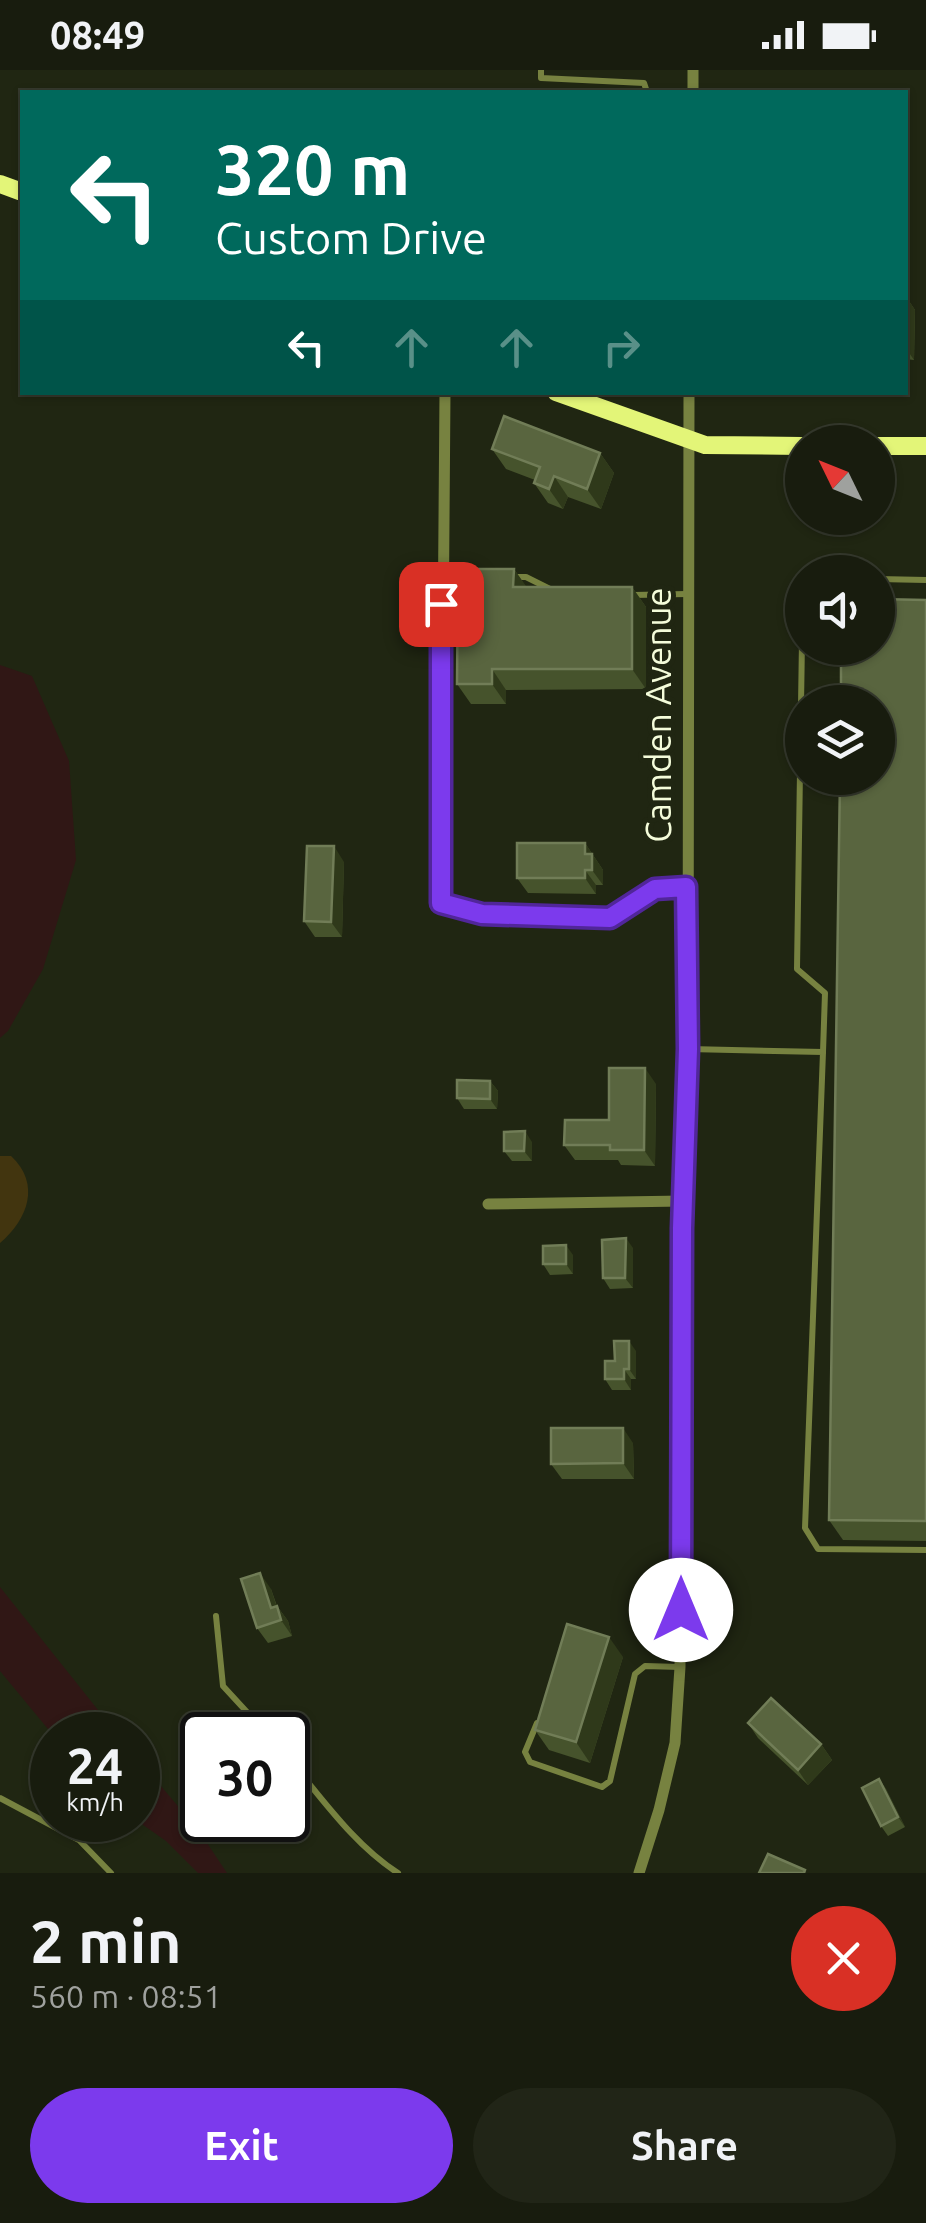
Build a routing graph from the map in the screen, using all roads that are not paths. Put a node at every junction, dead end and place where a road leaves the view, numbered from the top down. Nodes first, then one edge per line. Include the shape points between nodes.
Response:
1 (541, 70) edge
2 (646, 90) edge
3 (445, 395) edge
4 (564, 395) edge
5 (689, 395) edge
6 (688, 441) junction
7 (785, 446) edge
8 (895, 446) edge
9 (926, 446) edge
10 (510, 578) edge
11 (895, 580) edge
12 (926, 580) edge
13 (688, 594) junction
14 (624, 595) edge
15 (564, 596) edge
16 (802, 665) edge
17 (686, 887) junction
18 (688, 1049) junction
19 (823, 1052) junction
20 (683, 1200) junction
21 (488, 1204) dead end
22 (926, 1550) edge
23 (216, 1616) dead end
24 (680, 1667) junction
25 (544, 1709) edge
26 (247, 1712) edge
27 (310, 1784) edge
28 (0, 1798) edge
29 (112, 1873) edge
30 (398, 1873) edge
31 (639, 1873) edge

1 - 2 lane via 541,78 644,82
3 - 17 street via 441,903 482,914 610,918 655,889
4 - 6 street
5 - 6 street, Camden Avenue
6 - 7 street
6 - 13 street, Camden Avenue
8 - 9 street
10 - 15 lane via 526,577
11 - 12 lane
13 - 14 lane
13 - 17 street, Camden Avenue
16 - 19 lane via 797,969 825,993
17 - 18 street, Camden Avenue
18 - 19 lane
18 - 20 street, Camden Avenue
19 - 22 lane via 805,1528 818,1549
20 - 21 street
20 - 24 street, Camden Avenue
23 - 26 lane via 223,1686
24 - 25 lane via 645,1666 635,1674 610,1781 602,1786 530,1762 525,1752
24 - 31 street, Camden Avenue via 675,1743
27 - 30 lane
28 - 29 lane via 78,1840

